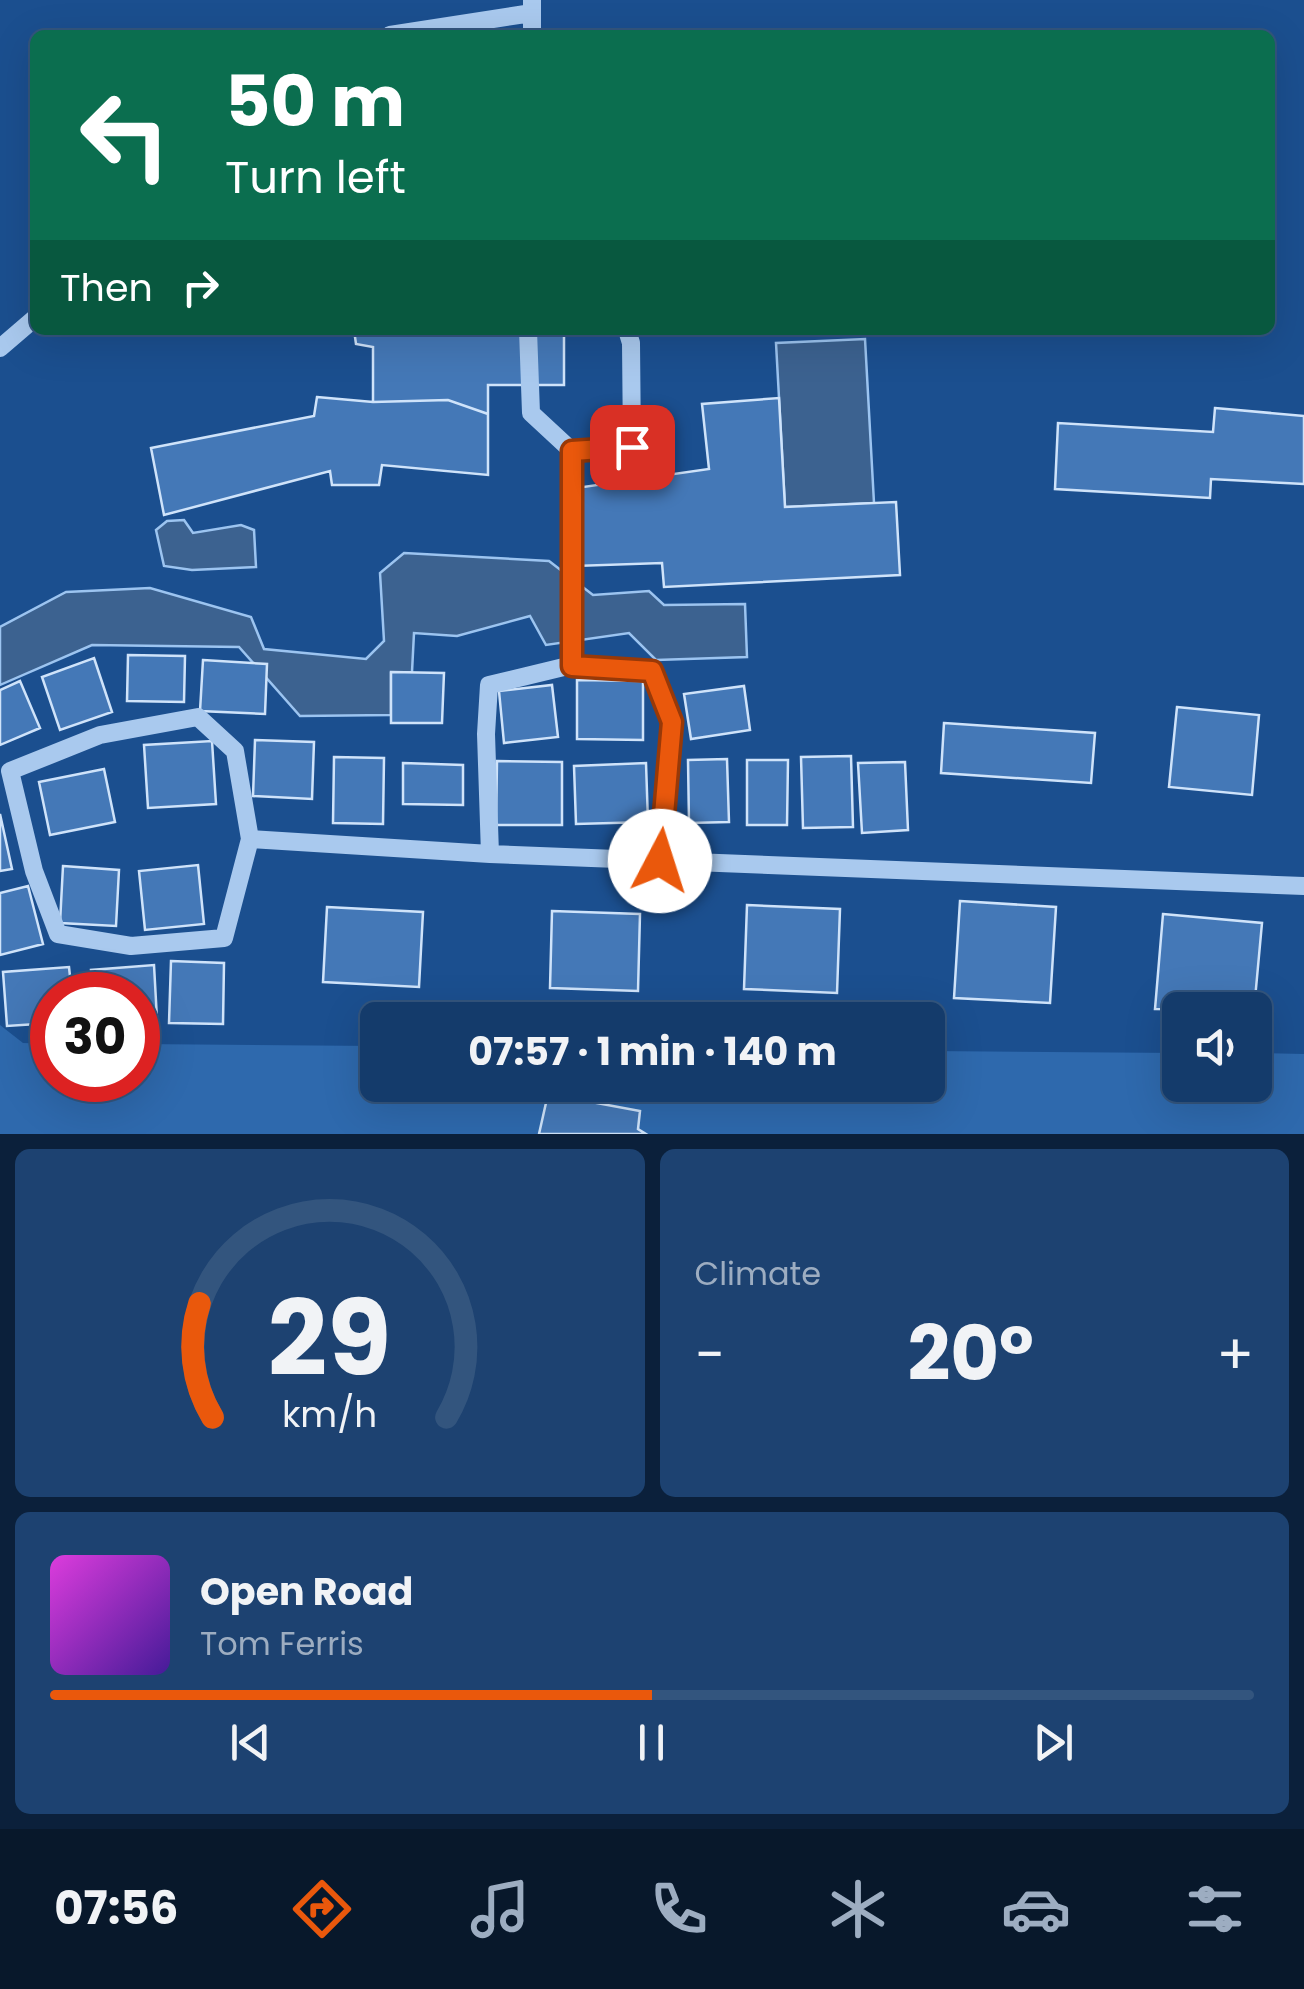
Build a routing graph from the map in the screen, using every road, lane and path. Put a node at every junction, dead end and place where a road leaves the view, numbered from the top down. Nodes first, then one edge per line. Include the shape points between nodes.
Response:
1 (532, 6) edge
2 (414, 30) edge
3 (30, 322) edge
4 (528, 335) edge
5 (628, 335) edge
6 (0, 348) edge
7 (572, 451) junction
8 (572, 666) junction
9 (250, 839) junction
10 (490, 854) junction
11 (660, 861) junction
12 (1304, 886) edge

1 - 2 street
3 - 6 street
4 - 7 street via 531,412
5 - 7 street via 632,447
7 - 8 street
8 - 10 street via 489,685
8 - 11 street via 652,671 672,722
9 - 9 street via 235,750 198,717 100,735 10,771 34,871 58,934 131,946 224,938
9 - 10 street
10 - 11 street
11 - 12 street

